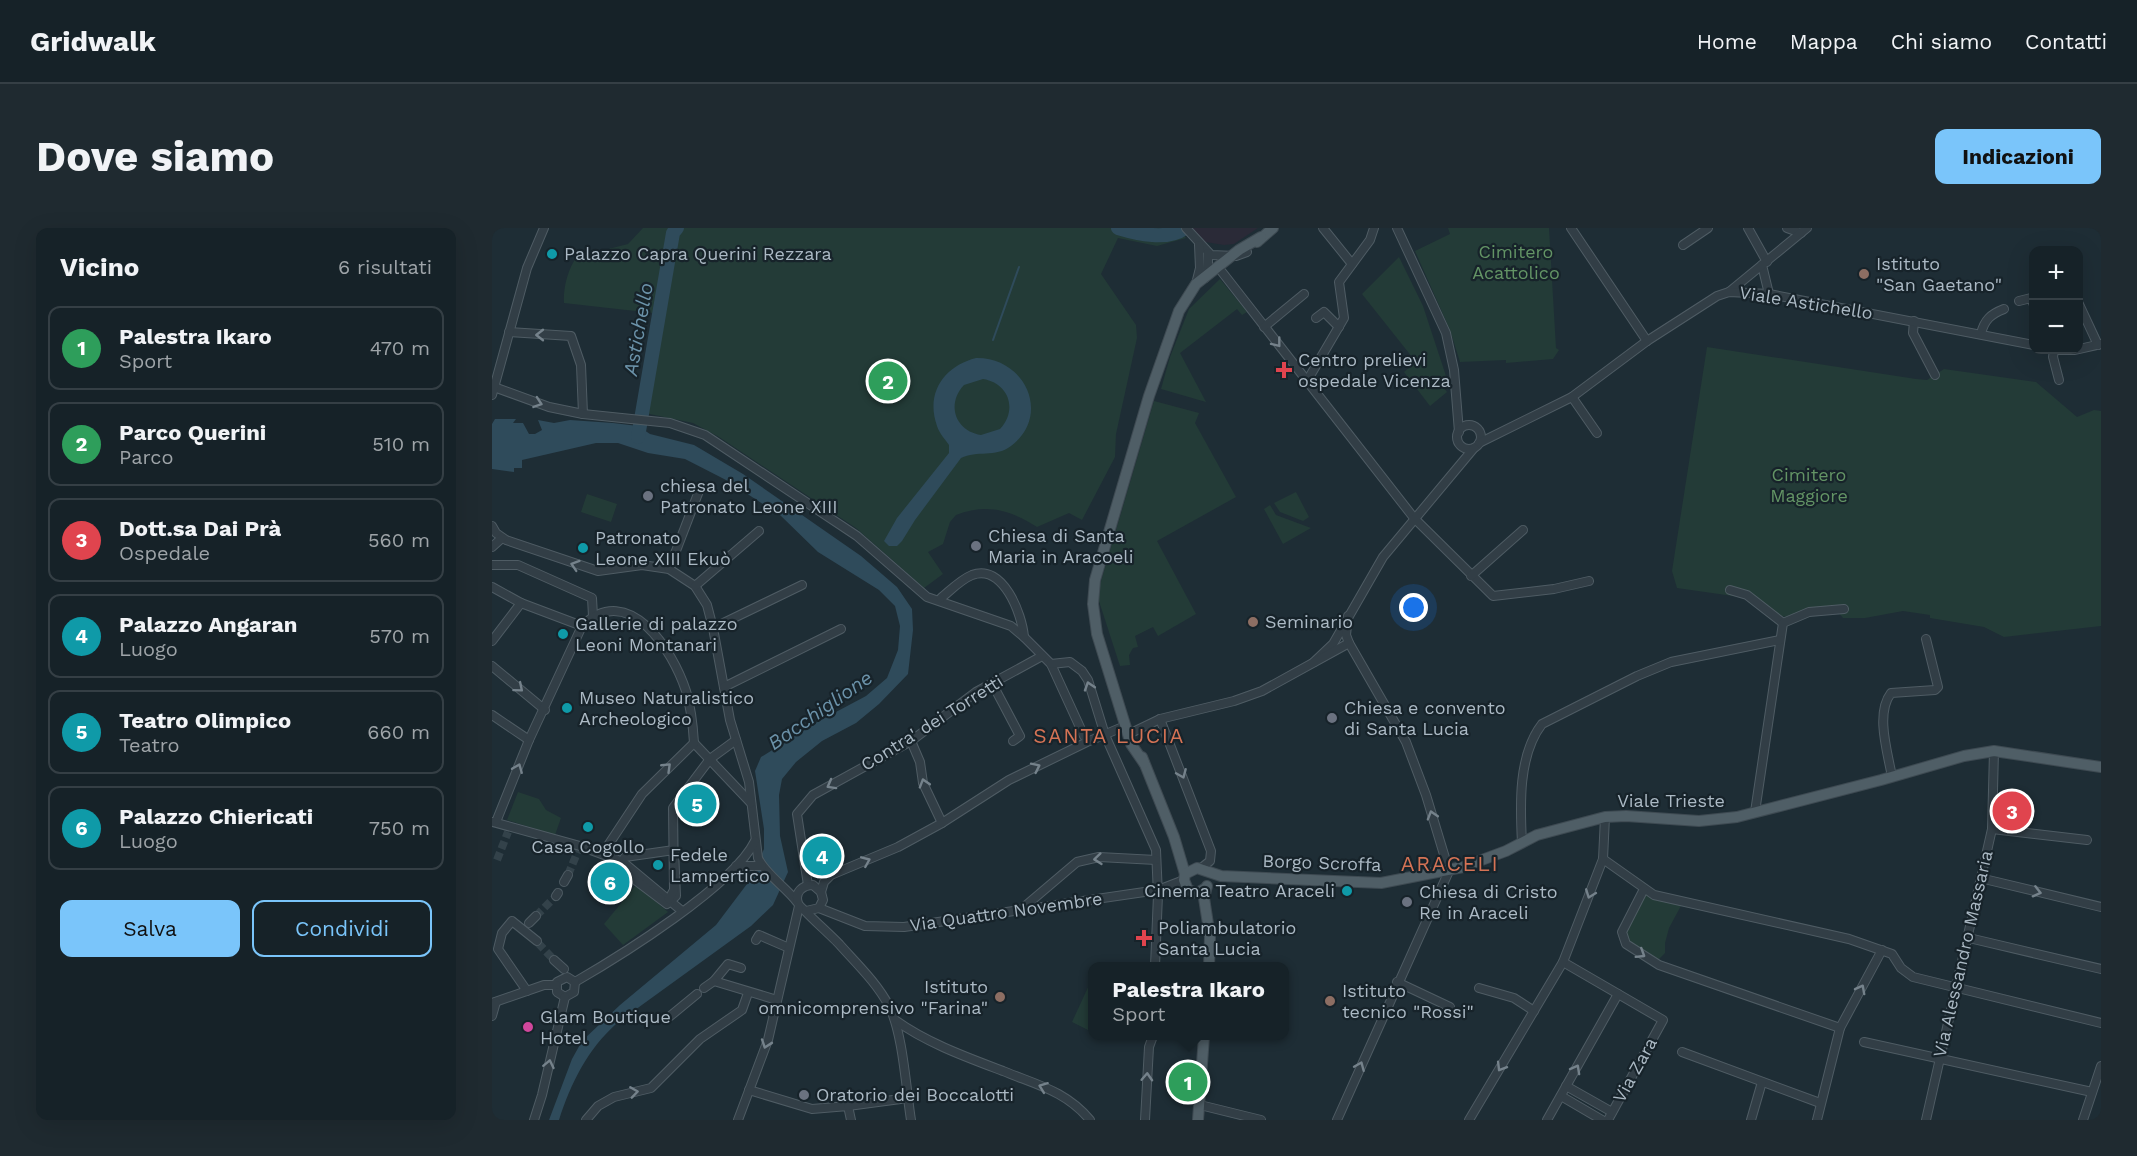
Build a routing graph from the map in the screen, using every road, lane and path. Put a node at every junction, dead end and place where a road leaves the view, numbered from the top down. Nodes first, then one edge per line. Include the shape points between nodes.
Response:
1 (544, 228) edge
2 (1186, 228) edge
3 (1273, 228) edge
4 (1323, 228) edge
5 (1374, 228) edge
6 (1396, 228) edge
7 (1571, 228) edge
8 (1708, 228) edge
9 (1748, 228) edge
10 (1787, 228) edge
11 (1804, 231) edge
12 (1199, 244) junction
13 (1683, 245) dead end
14 (1239, 253) junction
15 (1208, 254) junction
16 (1352, 264) junction
17 (1765, 264) junction
18 (1222, 272) junction
19 (1206, 276) junction
20 (1198, 286) junction
21 (1730, 292) junction
22 (1304, 294) dead end
23 (1769, 294) junction
24 (2032, 300) edge
25 (2019, 301) dead end
26 (2004, 309) dead end
27 (2083, 311) edge
28 (1317, 318) dead end
29 (1914, 321) junction
30 (1264, 327) junction
31 (1339, 327) junction
32 (509, 332) junction
33 (1981, 334) junction
34 (1647, 341) junction
35 (2029, 344) edge
36 (2099, 345) edge
37 (2083, 348) edge
38 (2054, 354) edge
39 (1935, 375) dead end
40 (2059, 380) dead end
41 (1307, 381) junction
42 (493, 391) edge
43 (1572, 397) junction
44 (1458, 405) junction
45 (584, 414) junction
46 (1475, 427) junction
47 (1459, 432) junction
48 (1497, 433) junction
49 (1597, 433) dead end
50 (1460, 444) junction
51 (1477, 446) junction
52 (1454, 471) junction
53 (699, 491) dead end
54 (1414, 518) junction
55 (492, 526) edge
56 (1523, 530) dead end
57 (759, 531) dead end
58 (502, 538) junction
59 (492, 547) edge
60 (492, 565) edge
61 (669, 569) junction
62 (1471, 576) junction
63 (1589, 581) dead end
64 (802, 585) dead end
65 (695, 586) junction
66 (492, 587) edge
67 (1730, 590) dead end
68 (941, 598) dead end
69 (521, 603) junction
70 (1844, 609) dead end
71 (593, 616) junction
72 (1348, 616) junction
73 (1783, 623) junction
74 (582, 626) junction
75 (713, 628) junction
76 (841, 629) dead end
77 (1024, 637) junction
78 (1337, 637) junction
79 (1926, 639) dead end
80 (1348, 640) junction
81 (1780, 640) junction
82 (492, 641) edge
83 (1042, 657) junction
84 (1314, 662) junction
85 (1051, 663) junction
86 (492, 666) edge
87 (992, 683) junction
88 (724, 687) junction
89 (545, 710) junction
90 (492, 715) edge
91 (1160, 719) junction
92 (1129, 729) junction
93 (1105, 735) junction
94 (1084, 736) dead end
95 (529, 740) junction
96 (736, 740) junction
97 (911, 741) junction
98 (1013, 741) dead end
99 (694, 742) junction
100 (1994, 751) junction
101 (710, 759) junction
102 (2101, 766) edge
103 (1892, 777) junction
104 (748, 782) junction
105 (734, 784) junction
106 (751, 804) junction
107 (1755, 812) junction
108 (1605, 817) junction
109 (494, 822) edge
110 (942, 823) junction
111 (1992, 828) junction
112 (1174, 837) junction
113 (2087, 840) dead end
114 (755, 841) junction
115 (1522, 843) junction
116 (674, 850) junction
117 (603, 854) junction
118 (1603, 858) junction
119 (1156, 860) junction
120 (622, 862) junction
121 (757, 863) junction
122 (736, 866) junction
123 (1201, 870) junction
124 (1449, 871) junction
125 (1221, 876) junction
126 (1980, 878) junction
127 (1187, 884) junction
128 (1207, 886) junction
129 (798, 888) junction
130 (1644, 889) junction
131 (1158, 890) junction
132 (822, 894) junction
133 (1037, 895) junction
134 (670, 899) junction
135 (807, 907) junction
136 (2101, 907) edge
137 (1022, 908) junction
138 (1041, 908) junction
139 (682, 911) junction
140 (845, 918) junction
141 (1209, 928) junction
142 (1969, 938) junction
143 (756, 940) dead end
144 (537, 942) tunnel mouth
145 (789, 948) junction
146 (1882, 950) junction
147 (554, 960) tunnel mouth
148 (1155, 962) edge
149 (1209, 962) edge
150 (1563, 962) junction
151 (741, 968) dead end
152 (564, 969) dead end
153 (2101, 969) edge
154 (714, 981) junction
155 (575, 982) junction
156 (1397, 982) junction
157 (556, 985) junction
158 (1479, 988) dead end
159 (1955, 988) junction
160 (527, 991) junction
161 (748, 993) junction
162 (1618, 994) junction
163 (565, 997) junction
164 (777, 1000) junction
165 (494, 1002) edge
166 (1450, 1007) dead end
167 (1534, 1011) junction
168 (492, 1016) edge
169 (669, 1017) dead end
170 (895, 1020) junction
171 (2101, 1023) edge
172 (1840, 1028) junction
173 (1151, 1040) edge
174 (1204, 1040) edge
175 (1864, 1042) dead end
176 (1682, 1052) dead end
177 (1939, 1059) junction
178 (2101, 1066) edge
179 (1762, 1082) junction
180 (1566, 1086) junction
181 (749, 1090) junction
182 (2092, 1092) junction
183 (1561, 1096) junction
184 (908, 1098) junction
185 (1820, 1103) junction
186 (1200, 1105) junction
187 (848, 1106) junction
188 (1610, 1116) edge
189 (1085, 1118) edge
190 (534, 1120) edge
191 (586, 1120) edge
192 (738, 1120) edge
193 (850, 1120) edge
194 (911, 1120) edge
195 (1145, 1120) edge
196 (1198, 1120) edge
197 (1262, 1120) edge
198 (1337, 1120) edge
199 (1469, 1120) edge
200 (1547, 1120) edge
201 (1602, 1120) edge
202 (1751, 1120) edge
203 (1817, 1120) edge
204 (1926, 1120) edge
205 (2083, 1120) edge

1 - 32 street via 527,268
2 - 12 street
3 - 14 main road
4 - 16 street
5 - 16 street
6 - 44 street via 1446,333
7 - 34 street
8 - 13 street
9 - 17 street
10 - 11 street
11 - 17 street
12 - 14 street
12 - 15 street
12 - 20 street
14 - 15 street
14 - 18 main road
14 - 19 main road
15 - 19 street
16 - 31 street via 1339,282 1345,313
17 - 21 street
17 - 23 street
18 - 20 main road
18 - 30 street
19 - 20 main road
20 - 92 main road via 1189,296 1164,351 1095,580 1097,634
21 - 23 street, Viale Astichello
21 - 34 street, Viale Astichello via 1717,296
22 - 30 street
23 - 29 street, Viale Astichello
24 - 25 street
26 - 33 street via 1991,314
27 - 36 street
28 - 31 street via 1324,312
29 - 33 street, Viale Astichello
29 - 39 street via 1913,333
30 -> 41 street
31 - 41 street
32 - 42 street
45 -> 32 street via 581,365 571,336
33 - 35 street, Viale Astichello
34 - 43 street, Viale Astichello
36 - 37 street
38 - 40 street
41 - 54 street
42 -> 45 street
43 - 48 street, Viale Astichello
43 - 49 street
44 - 46 street
44 - 47 street
45 - 77 street via 690,428 743,458 859,537 927,597 1011,626
46 - 47 street via 1464,427
46 - 48 street
46 - 51 street via 1481,436
47 - 50 street
48 - 51 street, Viale Astichello
50 - 51 street via 1466,448
50 - 52 street
51 - 52 street, Viale Astichello
52 - 54 street, Viale Astichello
53 - 61 street
54 - 62 street
54 - 72 street, Viale Astichello via 1383,557
55 - 58 street
56 - 62 street
57 - 65 street
58 - 59 street
61 -> 58 street via 642,565 598,571
60 - 71 street via 518,565 592,598
61 - 65 street
62 - 63 street via 1493,596 1554,590
64 - 75 street
65 - 75 street via 707,605
66 - 69 street
67 - 73 street via 1747,595
68 - 77 street via 974,574 987,574 1004,587 1014,603
69 - 74 street
69 - 82 street
70 - 73 street via 1809,612
71 - 74 street
71 - 99 street via 618,612 644,622 654,632 687,695
72 - 78 street, Viale Astichello
72 - 80 street
73 - 81 street
74 - 89 street
75 - 88 street
76 - 88 street
77 - 83 street
78 - 80 street
78 - 84 street, Viale Astichello
79 - 103 street via 1938,687 1891,693 1886,700 1883,714
80 - 84 street
124 -> 80 street via 1406,742
81 - 107 street
81 - 115 street via 1671,662 1542,724 1535,733 1519,793
83 - 85 street
83 - 87 street, Contra' dei Torretti
84 - 91 street via 1262,691
93 -> 85 street via 1086,676 1070,662
85 - 94 street
86 -> 89 street
87 - 97 street, Contra' dei Torretti
87 - 98 street via 1020,736
88 - 96 street
89 - 95 street
90 - 95 street
91 - 92 street
91 -> 123 street via 1212,851 1210,861
92 - 93 street
92 - 112 main road
110 -> 93 street via 1009,780
93 - 119 street via 1150,833
109 -> 95 street
96 - 101 street
96 - 104 street
110 -> 97 street via 923,783
97 -> 129 street, Contra' dei Torretti via 801,805 797,814
99 - 101 street
117 -> 99 street via 642,794
100 - 102 main road, Viale Trieste
100 - 103 main road, Viale Trieste
100 - 111 street, Via Alessandro Massaria
101 - 105 street
101 - 116 street via 673,808
103 - 107 main road, Viale Trieste
104 - 105 street
104 - 106 street
105 - 106 street
106 - 114 street
107 - 108 main road, Viale Trieste via 1708,820
108 - 115 main road, Viale Trieste
108 - 118 street
109 - 117 street
132 -> 110 street via 824,882 831,875 898,847
111 - 113 street
111 - 126 street, Via Alessandro Massaria
112 - 123 main road
112 - 127 main road
114 - 121 street
114 - 122 street
115 - 124 main road, Borgo Scroffa
116 - 120 street via 625,857
116 - 134 street via 674,890
117 - 120 street
118 - 130 street
118 -> 150 street
119 - 131 street
119 -> 133 street via 1099,857 1077,862
120 - 134 street
121 - 122 street
121 - 129 street via 784,884
122 - 139 street
123 - 125 main road, Borgo Scroffa
123 - 127 main road
123 - 128 main road
124 - 125 main road, Borgo Scroffa via 1381,883
124 - 156 street
125 - 128 main road
126 -> 136 street
126 - 142 street, Via Alessandro Massaria
127 - 128 main road via 1197,893
127 - 131 street, Via Quattro Novembre
127 - 141 main road
128 - 141 main road via 1204,898
129 - 132 street, Via Quattro Novembre via 816,886
129 - 135 street
130 - 146 street via 1654,895
130 -> 172 street via 1622,932 1626,944 1659,965
131 - 138 street, Via Quattro Novembre
131 - 148 street
132 - 135 street
132 - 140 street, Via Quattro Novembre
133 - 137 street
133 - 138 street
134 - 139 street
135 - 140 street, Via Quattro Novembre
135 - 145 street
135 - 170 street via 882,995
137 - 138 street, Via Quattro Novembre
137 - 140 street, Via Quattro Novembre via 904,927 878,928
139 - 155 street
141 - 149 main road
142 - 153 street
142 - 159 street, Via Alessandro Massaria
143 - 145 street via 759,935
144 - 160 street via 528,924 512,921 502,933 498,949
145 - 164 street
146 - 159 street via 1892,954 1913,977
172 -> 146 street
147 - 152 street
150 - 162 street
150 - 167 street
151 - 154 street via 728,964
154 - 161 street
154 - 169 street
155 - 157 street via 565,977
155 - 163 street via 574,993
156 - 166 street
198 -> 156 street
157 - 160 street
157 - 163 street via 557,992
158 - 167 street via 1514,998
159 - 171 street
159 - 177 street, Via Alessandro Massaria
160 - 165 street
161 - 164 street
191 -> 161 street via 614,1096 651,1088 700,1039 742,1010
180 -> 162 street
162 - 188 street, Via Zara via 1663,1020
190 -> 163 street
164 -> 181 street via 768,1040
165 - 168 street
167 -> 199 street
170 - 184 street
189 -> 170 street via 1064,1095 973,1060
172 - 185 street
195 -> 173 street
174 - 186 main road
175 - 177 street
176 - 179 street
177 - 182 street
177 - 204 street, Via Alessandro Massaria
178 - 182 street
179 - 185 street
179 - 202 street
180 - 183 street
180 - 188 street
181 - 187 street via 812,1109
181 - 192 street
182 - 205 street
183 - 200 street
183 - 201 street
184 - 187 street
184 - 194 street
185 - 203 street
186 - 196 main road
186 - 197 street
187 - 193 street

